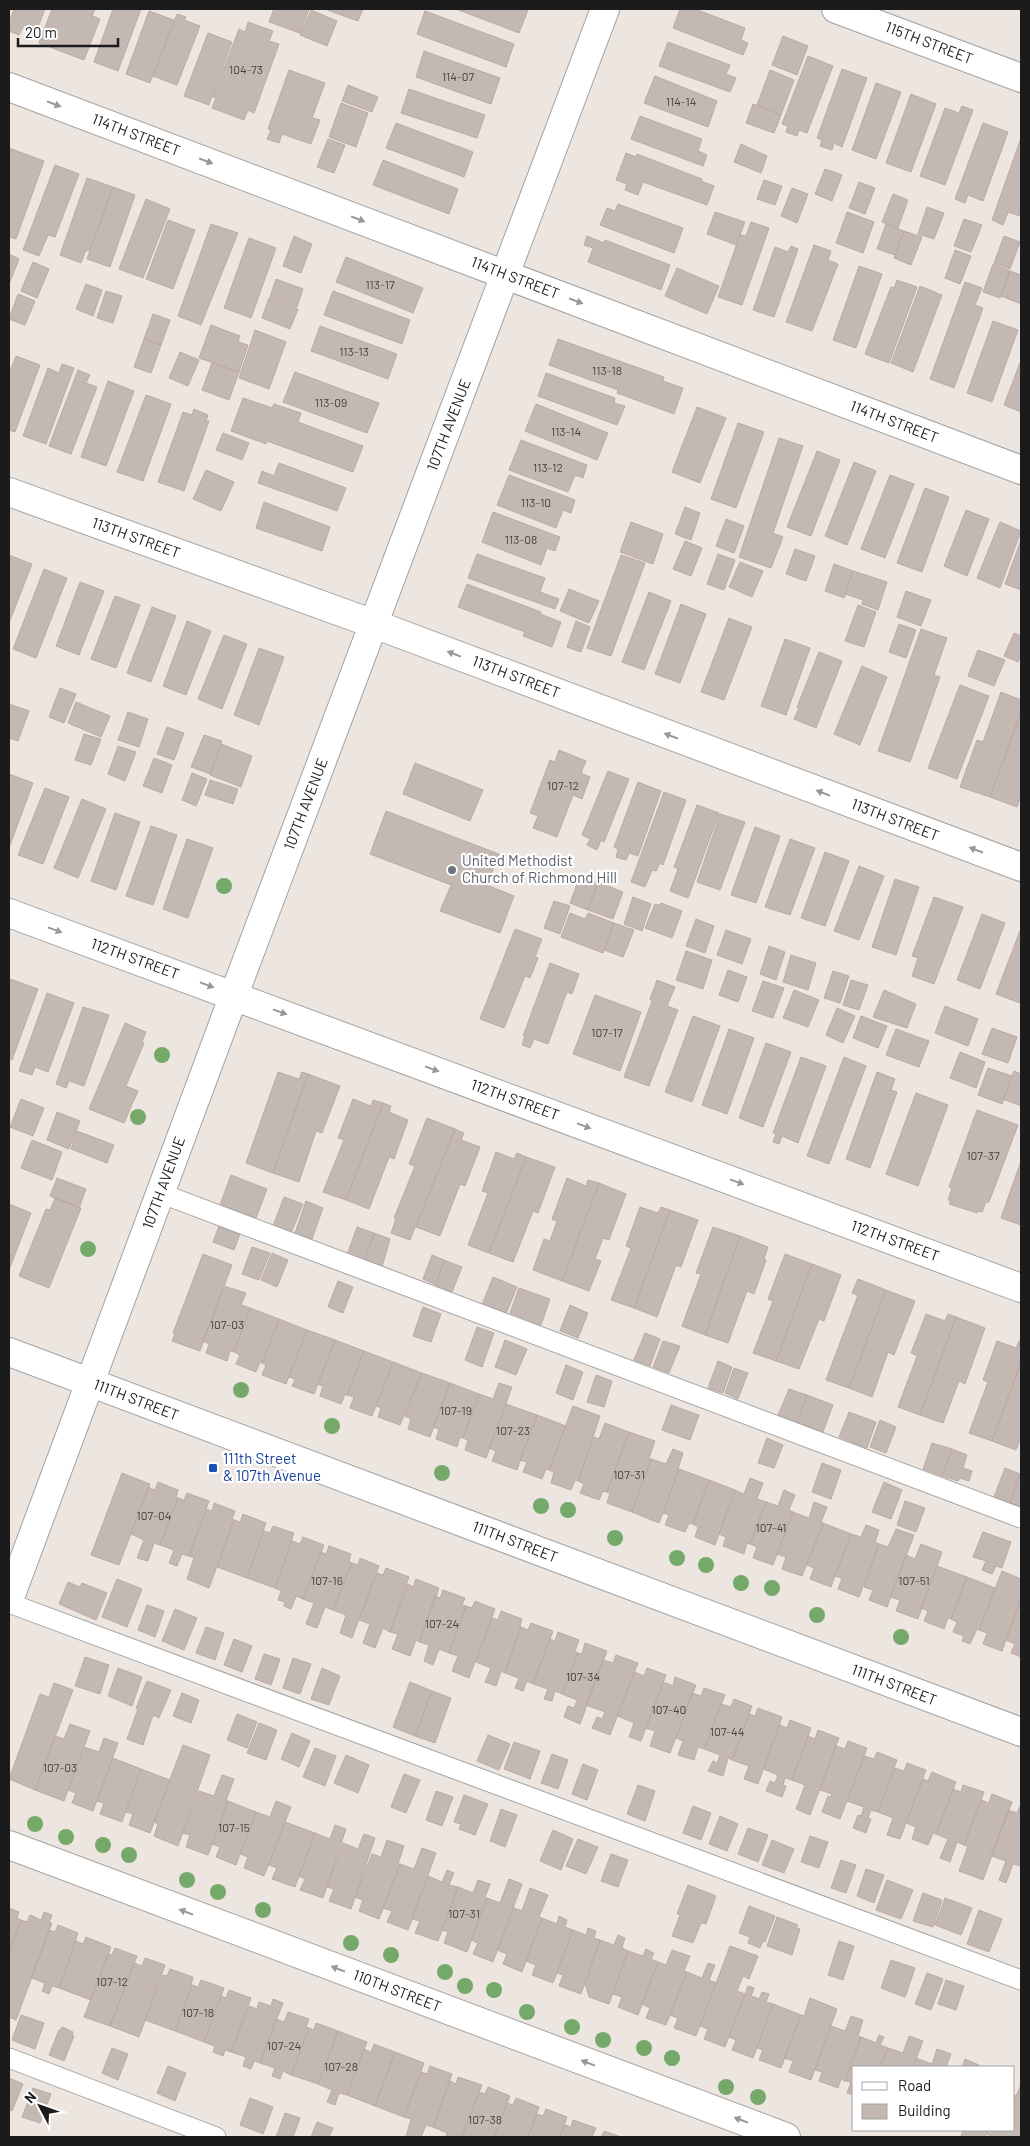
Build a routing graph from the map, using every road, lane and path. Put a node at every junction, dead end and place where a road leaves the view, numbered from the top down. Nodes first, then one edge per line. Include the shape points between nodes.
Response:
1 (606, 9) edge
2 (836, 9) edge
3 (1021, 78) edge
4 (9, 87) edge
5 (506, 274) junction
6 (1021, 470) edge
7 (9, 492) edge
8 (374, 624) junction
9 (1021, 867) edge
10 (9, 913) edge
11 (234, 995) junction
12 (160, 1193) junction
13 (1021, 1288) edge
14 (9, 1352) edge
15 (90, 1383) junction
16 (1021, 1518) edge
17 (9, 1602) edge
18 (1021, 1732) edge
19 (9, 1845) edge
20 (1021, 1980) edge
21 (9, 2058) edge
22 (216, 2137) edge
23 (786, 2137) edge

1 - 5 street, 107TH AVENUE
2 - 3 street, 115TH STREET
4 -> 5 street, 114TH STREET
5 -> 6 street, 114TH STREET
5 - 8 street, 107TH AVENUE
7 - 8 street, 113TH STREET
9 -> 8 street, 113TH STREET
8 - 11 street, 107TH AVENUE
10 -> 11 street, 112TH STREET
11 - 12 street, 107TH AVENUE
11 -> 13 street, 112TH STREET
12 - 15 street, 107TH AVENUE
12 - 16 lane
14 - 15 street, 111TH STREET
15 - 17 street, 107TH AVENUE
15 - 18 street, 111TH STREET
17 - 20 lane
23 -> 19 street, 110TH STREET
21 - 22 lane

